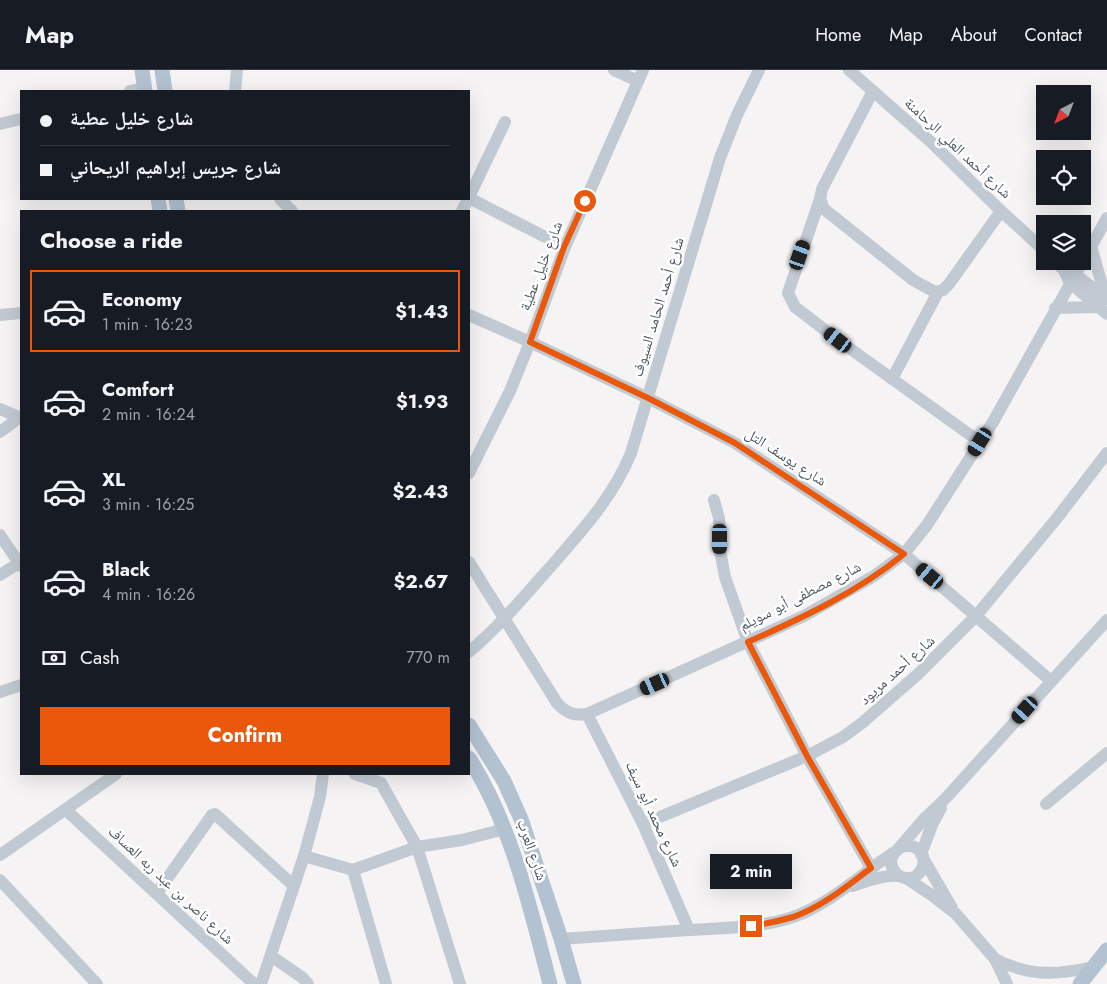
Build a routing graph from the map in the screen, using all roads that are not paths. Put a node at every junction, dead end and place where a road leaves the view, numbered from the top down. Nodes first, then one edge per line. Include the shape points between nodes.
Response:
1 (142, 70) edge
2 (162, 70) edge
3 (237, 70) edge
4 (614, 70) edge
5 (759, 70) edge
6 (849, 70) edge
7 (640, 76) edge
8 (140, 90) edge
9 (165, 90) edge
10 (235, 90) edge
11 (873, 91) junction
12 (20, 119) edge
13 (505, 122) dead end
14 (0, 124) edge
15 (470, 194) edge
16 (470, 199) edge
17 (820, 199) junction
18 (281, 200) edge
19 (291, 210) edge
20 (1001, 211) junction
21 (1107, 218) edge
22 (1036, 243) edge
23 (1091, 246) joint
24 (564, 247) junction
25 (1066, 272) edge
26 (938, 292) junction
27 (1105, 305) edge
28 (1055, 308) junction
29 (20, 313) edge
30 (470, 314) edge
31 (0, 315) edge
32 (530, 342) junction
33 (892, 379) junction
34 (648, 398) junction
35 (0, 410) edge
36 (20, 418) edge
37 (0, 432) edge
38 (980, 442) junction
39 (1107, 453) edge
40 (470, 471) edge
41 (714, 500) dead end
42 (0, 535) edge
43 (904, 554) junction
44 (470, 564) edge
45 (20, 565) edge
46 (0, 574) edge
47 (976, 616) junction
48 (504, 618) junction
49 (1107, 620) edge
50 (748, 642) junction
51 (470, 651) edge
52 (1052, 681) junction
53 (20, 684) edge
54 (0, 692) edge
55 (587, 714) junction
56 (470, 727) edge
57 (1107, 753) edge
58 (807, 756) junction
59 (470, 760) edge
60 (115, 775) edge
61 (323, 775) edge
62 (358, 775) edge
63 (945, 800) junction
64 (1046, 804) dead end
65 (66, 810) junction
66 (643, 824) junction
67 (505, 829) junction
68 (417, 847) junction
69 (896, 850) junction
70 (0, 855) edge
71 (922, 855) junction
72 (304, 856) junction
73 (871, 868) junction
74 (353, 870) junction
75 (902, 877) junction
76 (0, 880) edge
77 (294, 886) junction
78 (842, 889) junction
79 (157, 893) junction
80 (956, 914) junction
81 (689, 930) junction
82 (562, 938) junction
83 (1107, 950) edge
84 (271, 956) junction
85 (995, 958) junction
86 (1094, 967) junction
87 (97, 984) edge
88 (254, 984) edge
89 (261, 984) edge
90 (308, 984) edge
91 (386, 984) edge
92 (460, 984) edge
93 (550, 984) edge
94 (574, 984) edge
95 (1007, 984) edge
96 (1080, 984) edge

1 - 8 main road
2 - 9 main road
3 - 10 street
4 - 7 street
5 - 34 street, شارع أحمد الحامد السيوف via 720,158
6 - 11 street, شارع أحمد العلي الرحامنة
7 - 24 street, شارع خليل عطية
11 - 17 street via 822,189
11 - 20 street, شارع أحمد العلي الرحامنة
12 - 14 street
13 - 15 street
16 - 24 street
17 - 26 street via 824,209 896,267 926,288
17 - 33 street via 788,293 795,307
18 - 19 street
20 - 22 street, شارع أحمد العلي الرحامنة
20 - 26 street via 949,284
21 - 23 street, شارع مصطفى أبو سويلم
23 - 27 street
24 - 32 street, شارع خليل عطية
25 - 27 street
25 - 28 street, شارع مصطفى أبو سويلم
26 - 33 street
27 - 28 street
28 - 38 street, شارع مصطفى أبو سويلم
29 - 31 street
30 - 32 street, شارع يوسف التل
32 - 34 street, شارع يوسف التل
32 - 40 street, شارع خليل عطية via 510,391
33 - 38 street
34 - 43 street, شارع يوسف التل via 735,443
34 - 48 street, شارع أحمد الحامد السيوف via 631,453 607,499
35 - 36 street
36 - 37 street
38 - 43 street, شارع مصطفى أبو سويلم via 932,519
39 - 47 street, شارع أحمد مريود
41 - 50 street via 720,523 724,570
42 - 45 street
43 - 47 street, شارع يوسف التل
43 - 50 street, شارع مصطفى أبو سويلم via 839,597
44 - 48 street
45 - 46 street
47 - 52 street, شارع يوسف التل
47 - 58 street, شارع أحمد مريود via 869,718 843,737
48 - 51 street, شارع أحمد الحامد السيوف
48 - 55 street via 557,703 570,714
49 - 52 street
50 - 55 street, شارع مصطفى أبو سويلم
50 - 58 street
52 - 63 street
53 - 54 street
55 - 66 street, شارع محمد أبو سيف
56 - 82 main road, شارع العرب via 519,812
57 - 64 street
58 - 66 street, شارع أحمد مريود
58 - 73 street
59 - 67 main road, شارع العرب
60 - 65 street
61 - 72 street
62 - 68 street via 381,783
63 - 69 street
63 - 71 street
65 - 70 street
65 - 79 street, شارع ناصر بن عبد ربه العساف
66 - 81 street, شارع محمد أبو سيف
67 - 68 street
67 - 93 main road, شارع العرب
68 - 74 street
68 - 92 street
69 - 71 street via 912,846
69 - 73 street
69 - 75 street via 891,866
71 - 75 street via 920,872 914,877
71 - 80 street
72 - 74 street
72 - 77 street
73 - 78 street
74 - 91 street
75 - 78 street via 878,878
75 - 80 street
76 - 87 street
77 - 79 street via 215,814
77 - 84 street
78 - 81 street via 805,912 780,920 751,926
79 - 88 street, شارع ناصر بن عبد ربه العساف
80 - 85 street
81 - 82 street
82 - 94 main road, شارع العرب
83 - 86 main road
84 - 89 street
84 - 90 street
85 - 86 street via 1016,969 1042,974
85 - 95 street
86 - 96 main road

